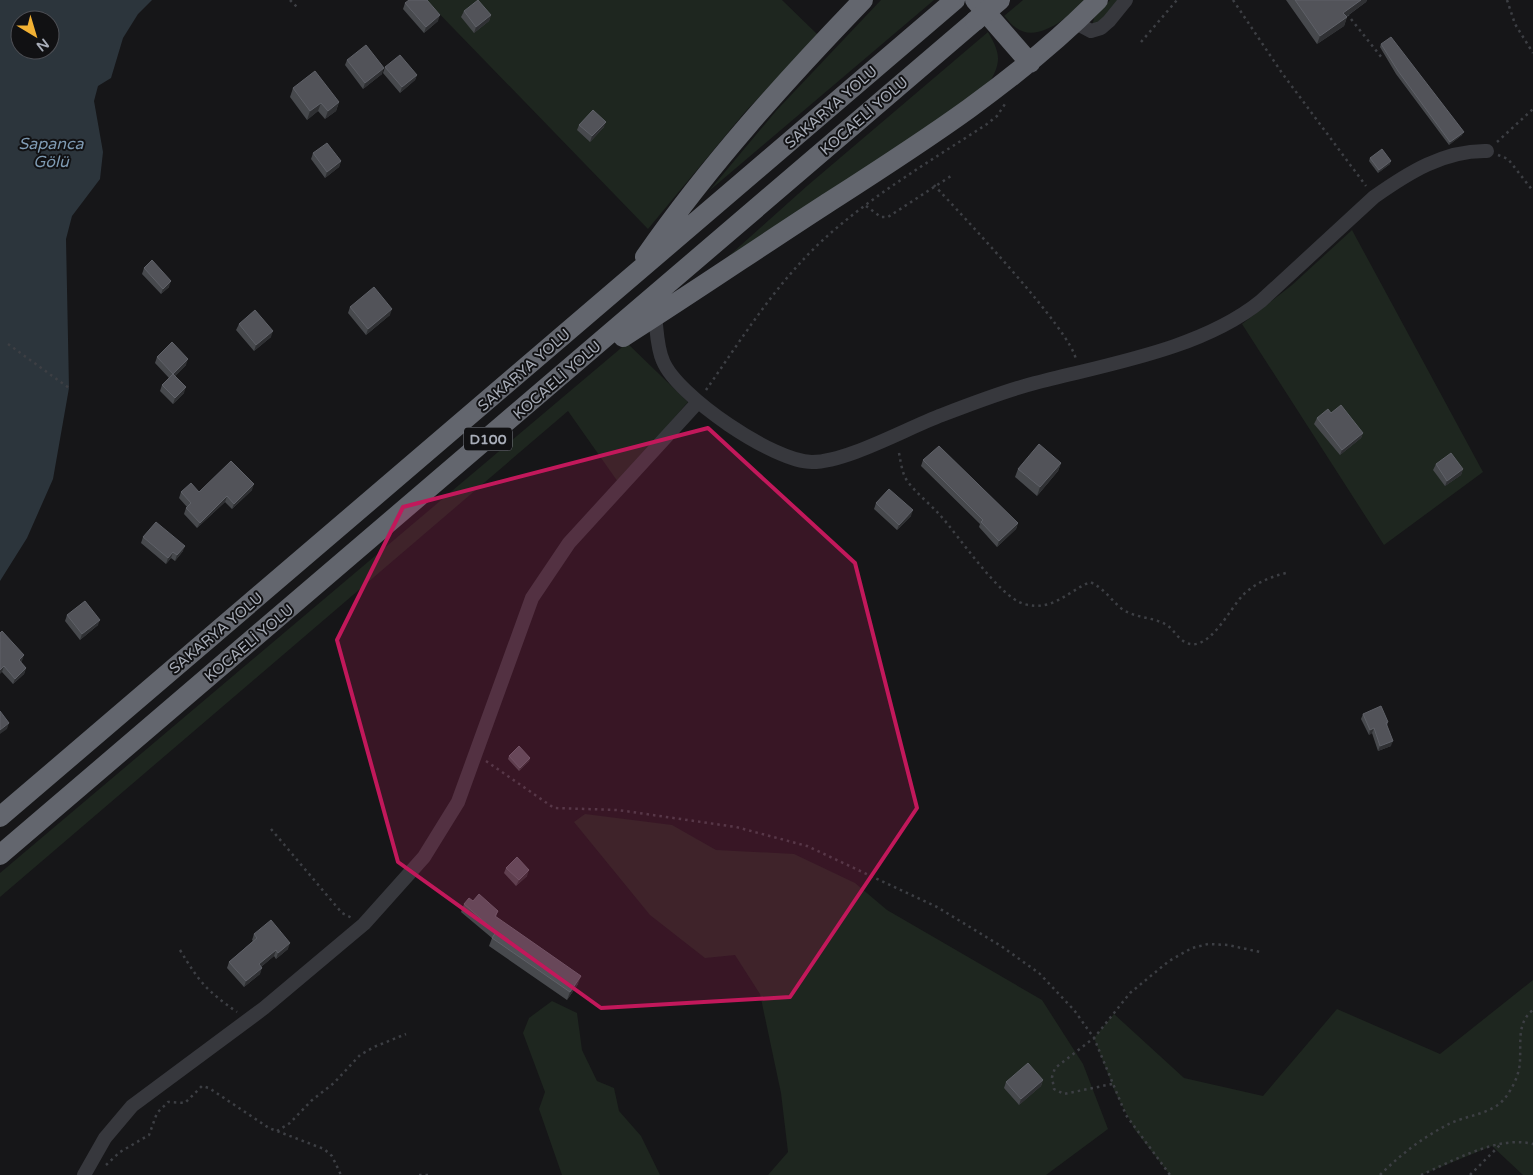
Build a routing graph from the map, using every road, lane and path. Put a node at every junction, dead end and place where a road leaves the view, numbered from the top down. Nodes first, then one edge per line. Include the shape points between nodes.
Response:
1 (290, 0) edge
2 (863, 0) edge
3 (955, 0) edge
4 (975, 0) edge
5 (1000, 0) edge
6 (1098, 0) edge
7 (1126, 0) edge
8 (1177, 0) edge
9 (1234, 0) edge
10 (1508, 0) edge
11 (298, 8) dead end
12 (1341, 9) edge
13 (1076, 23) junction
14 (1141, 42) dead end
15 (1533, 53) edge
16 (1382, 58) dead end
17 (1030, 63) junction
18 (1010, 79) junction
19 (1533, 109) edge
20 (1487, 151) junction
21 (950, 176) dead end
22 (934, 186) junction
23 (1533, 191) edge
24 (1374, 197) junction
25 (866, 206) junction
26 (629, 280) junction
27 (655, 316) junction
28 (8, 344) dead end
29 (1077, 372) junction
30 (564, 374) junction
31 (69, 388) dead end
32 (698, 402) junction
33 (899, 453) dead end
34 (1286, 573) dead end
35 (477, 754) junction
36 (0, 817) edge
37 (271, 829) dead end
38 (0, 855) edge
39 (364, 924) junction
40 (180, 950) dead end
41 (1260, 952) dead end
42 (1533, 1010) edge
43 (249, 1020) junction
44 (406, 1034) dead end
45 (1094, 1038) junction
46 (1112, 1084) junction
47 (277, 1131) junction
48 (1503, 1142) junction
49 (1533, 1144) edge
50 (100, 1170) dead end
51 (84, 1175) edge
52 (341, 1175) edge
53 (419, 1175) edge
54 (428, 1175) edge
55 (1170, 1175) edge
56 (1380, 1175) edge
57 (1421, 1175) edge
58 (1470, 1175) edge

1 - 11 path
2 - 26 highway via 806,58 738,136 677,211
3 - 26 highway, SAKARYA YOLU / D100
4 - 17 highway
5 - 30 highway, KOCAELİ YOLU / D100, bridge
6 - 13 highway
7 - 13 street via 1101,28 1091,31
8 - 14 path
9 - 24 path via 1282,73
10 - 15 path via 1515,24
12 - 16 path via 1353,19
13 - 17 highway
17 - 18 highway
18 - 25 path via 1007,100 997,116
18 - 27 highway via 878,171
19 - 20 path
20 - 23 path via 1508,159
20 - 24 street via 1455,154 1434,161 1404,176
21 - 22 path
22 - 25 path via 897,214 888,217 881,217
22 - 29 path via 1011,270 1070,344
24 - 29 street via 1242,316 1185,342
25 - 32 path via 800,262
26 - 36 highway, SAKARYA YOLU / D100
27 - 30 highway
27 - 32 street via 663,362
28 - 31 path
29 - 32 street via 942,415 849,454 824,461 794,461 771,451
30 - 38 highway, KOCAELİ YOLU / D100
32 - 35 street via 569,543 547,572 532,598
33 - 34 path via 907,482 999,586 1016,601 1025,604 1047,606 1090,582 1099,586 1123,609 1167,625 1184,642 1191,644 1205,641 1215,633 1244,595 1268,577
35 - 39 street via 458,802 438,836 404,881
35 - 45 path via 554,808 618,810 736,827 807,846 853,866 937,906 1032,967 1074,1010
37 - 39 path via 342,913
39 - 43 street
40 - 43 path via 199,982
41 - 45 path via 1228,945 1208,944 1192,948 1169,961 1130,993
42 - 56 path via 1522,1029 1518,1073 1505,1099 1494,1108 1457,1120 1433,1133 1398,1157
43 - 51 street via 132,1106 105,1138
44 - 47 path via 360,1056 290,1123
45 - 46 path
45 - 46 path via 1055,1068 1052,1078 1054,1089 1064,1094
46 - 55 path via 1135,1130
47 - 50 path via 202,1086 186,1103 168,1102 162,1106 149,1135 120,1152
47 - 52 path via 324,1149 332,1156
48 - 49 path via 1519,1140
48 - 57 path
48 - 58 path
53 - 54 path

